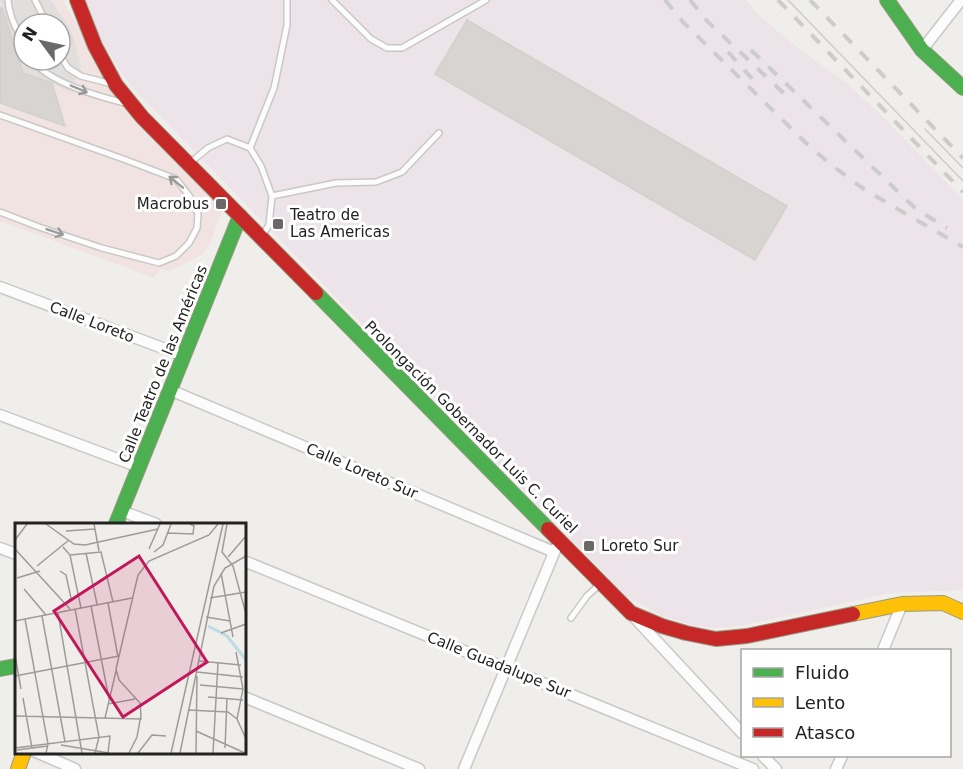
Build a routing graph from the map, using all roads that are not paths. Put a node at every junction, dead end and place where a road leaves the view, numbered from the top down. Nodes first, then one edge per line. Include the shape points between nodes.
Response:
1 (8, 0) edge
2 (287, 0) edge
3 (332, 0) edge
4 (486, 0) edge
5 (887, 0) edge
6 (961, 0) edge
7 (76, 1) edge
8 (12, 20) edge
9 (922, 50) junction
10 (72, 71) edge
11 (46, 72) edge
12 (66, 72) edge
13 (62, 81) junction
14 (116, 85) junction
15 (963, 88) edge
16 (132, 104) junction
17 (0, 115) edge
18 (439, 133) dead end
19 (250, 148) junction
20 (189, 164) junction
21 (272, 196) junction
22 (0, 212) edge
23 (240, 216) junction
24 (261, 237) junction
25 (0, 287) edge
26 (184, 356) junction
27 (170, 390) junction
28 (0, 415) edge
29 (139, 467) junction
30 (122, 511) junction
31 (117, 523) edge
32 (151, 523) edge
33 (557, 546) junction
34 (0, 548) edge
35 (15, 554) edge
36 (246, 562) edge
37 (600, 583) junction
38 (902, 604) junction
39 (963, 612) edge
40 (631, 613) junction
41 (571, 618) dead end
42 (884, 649) edge
43 (15, 666) edge
44 (506, 668) junction
45 (0, 669) edge
46 (246, 698) edge
47 (741, 732) edge
48 (24, 754) edge
49 (38, 754) edge
50 (764, 757) edge
51 (18, 769) edge
52 (75, 769) edge
53 (419, 769) edge
54 (464, 769) edge
55 (753, 769) edge
56 (776, 769) edge

1 - 8 lane
2 - 19 lane via 287,26 274,88
3 - 4 lane via 371,39 387,48 402,48
5 - 9 main road
6 - 9 street
7 - 14 main road, Prolongación Gobernador Luis C. Curiel
9 - 15 main road
10 - 14 lane
11 - 13 lane
12 - 13 lane
13 -> 16 lane
14 - 16 main road, Prolongación Gobernador Luis C. Curiel
16 - 20 main road, Prolongación Gobernador Luis C. Curiel
22 -> 17 lane via 102,248 159,263 176,256 189,243 197,228 198,214 176,179
18 - 21 lane via 402,172 376,182 336,183
19 - 20 lane via 227,139
19 - 21 lane
20 - 23 main road, Prolongación Gobernador Luis C. Curiel
21 - 24 lane via 269,225
23 - 24 main road, Prolongación Gobernador Luis C. Curiel
23 - 26 main road, Calle Teatro de las Américas
24 - 33 main road, Prolongación Gobernador Luis C. Curiel
25 - 26 street, Calle Loreto
26 - 27 main road, Calle Teatro de las Américas
27 - 29 main road, Calle Teatro de las Américas
27 - 33 street, Calle Loreto Sur
28 - 29 street
29 - 30 main road, Calle Teatro de las Américas
30 - 31 main road, Calle Teatro de las Américas
30 - 32 street
33 - 37 main road, Prolongación Gobernador Luis C. Curiel
33 - 44 street
34 - 35 street
36 - 44 street, Calle Guadalupe Sur
37 - 40 main road, Prolongación Gobernador Luis C. Curiel
37 - 41 lane
38 - 39 main road, Prolongación Gobernador Luis C. Curiel via 943,603
38 - 40 main road, Prolongación Gobernador Luis C. Curiel via 716,639 678,631
38 - 42 street
40 - 47 street
43 - 45 main road
44 - 54 street
44 - 55 street, Calle Guadalupe Sur
46 - 53 street
48 - 51 main road
49 - 52 street
50 - 56 street

